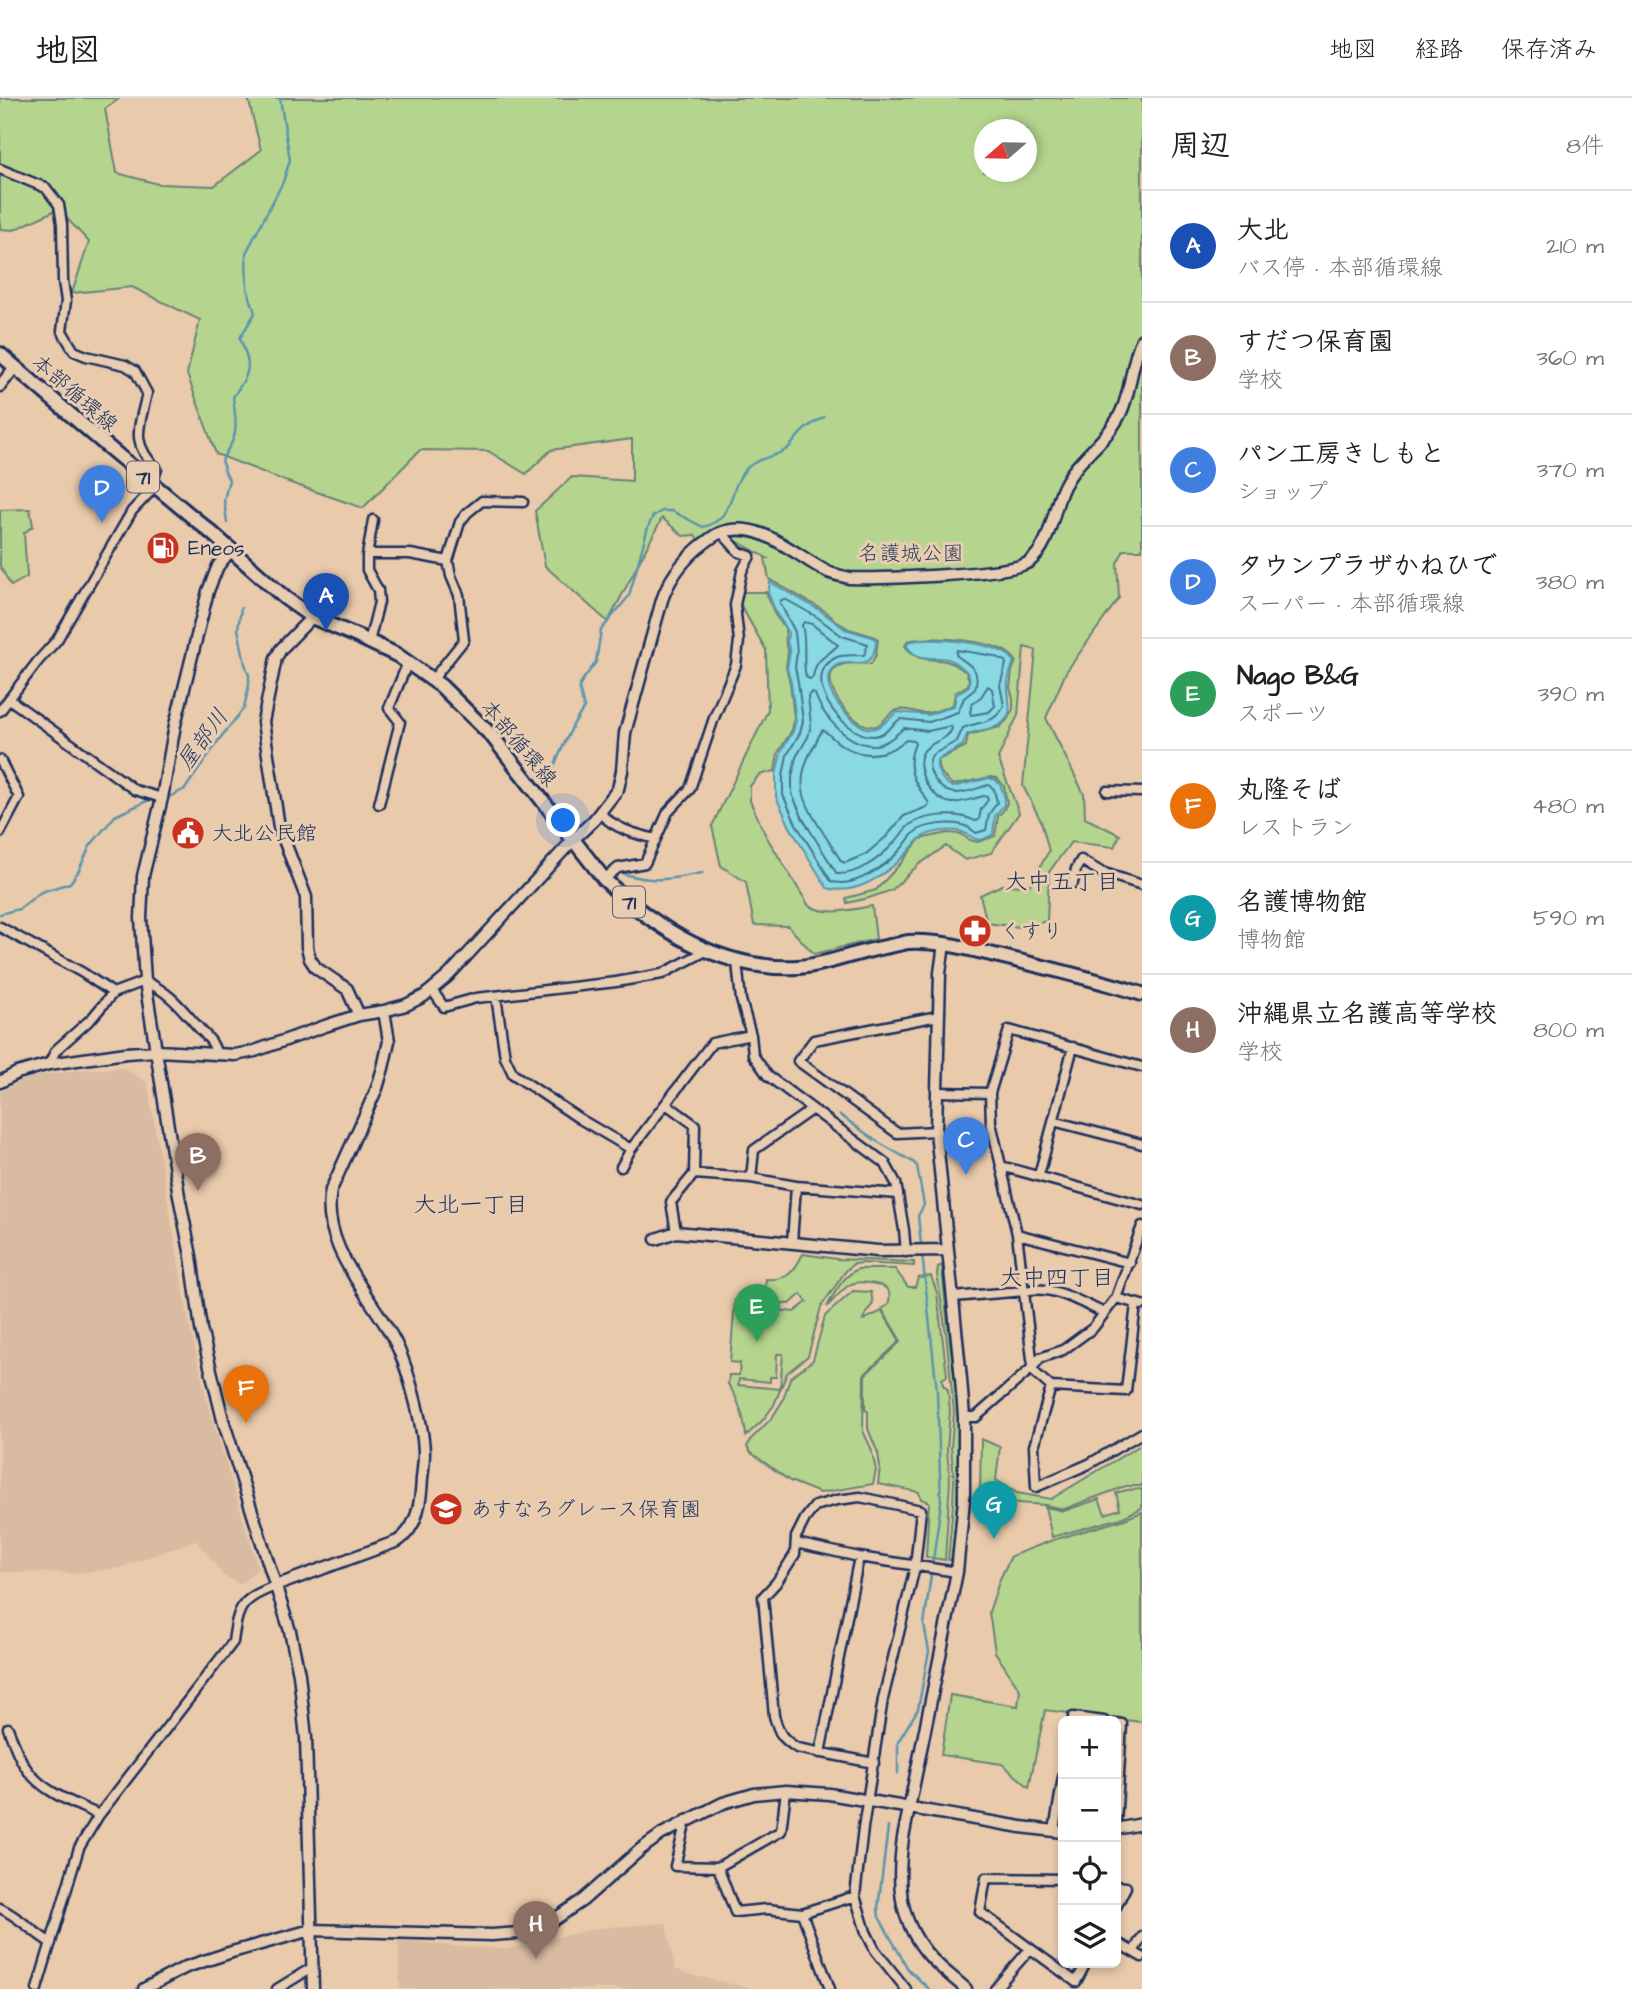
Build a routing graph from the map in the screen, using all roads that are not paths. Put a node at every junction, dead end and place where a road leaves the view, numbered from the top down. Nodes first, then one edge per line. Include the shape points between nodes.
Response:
1 (0, 169) edge
2 (1142, 338) edge
3 (0, 354) edge
4 (15, 367) junction
5 (0, 386) edge
6 (152, 484) junction
7 (523, 502) dead end
8 (373, 520) dead end
9 (722, 533) junction
10 (231, 550) junction
11 (368, 554) junction
12 (448, 561) junction
13 (312, 617) junction
14 (369, 642) junction
15 (408, 662) junction
16 (433, 679) junction
17 (9, 699) junction
18 (0, 711) edge
19 (0, 760) edge
20 (1107, 791) dead end
21 (1142, 792) edge
22 (162, 798) junction
23 (379, 804) dead end
24 (600, 813) junction
25 (0, 833) edge
26 (656, 839) junction
27 (573, 840) junction
28 (604, 879) junction
29 (1073, 883) dead end
30 (1142, 885) edge
31 (0, 927) edge
32 (944, 944) junction
33 (706, 951) junction
34 (737, 962) junction
35 (145, 981) junction
36 (432, 990) junction
37 (113, 993) junction
38 (1142, 994) edge
39 (496, 996) junction
40 (384, 1012) junction
41 (359, 1016) junction
42 (938, 1016) junction
43 (751, 1035) junction
44 (1073, 1047) junction
45 (157, 1051) junction
46 (217, 1055) junction
47 (49, 1064) junction
48 (1142, 1067) edge
49 (0, 1082) edge
50 (937, 1092) junction
51 (990, 1093) junction
52 (666, 1104) junction
53 (811, 1110) junction
54 (1053, 1121) junction
55 (936, 1132) junction
56 (1142, 1144) edge
57 (631, 1149) junction
58 (1001, 1166) junction
59 (621, 1167) dead end
60 (694, 1174) junction
61 (1039, 1175) junction
62 (751, 1178) junction
63 (796, 1186) junction
64 (898, 1194) junction
65 (1142, 1205) edge
66 (1142, 1226) edge
67 (676, 1232) junction
68 (1017, 1234) junction
69 (656, 1239) dead end
70 (792, 1242) junction
71 (942, 1250) junction
72 (910, 1252) junction
73 (1130, 1263) junction
74 (1025, 1290) junction
75 (953, 1297) junction
76 (1116, 1298) junction
77 (1139, 1305) edge
78 (1104, 1313) junction
79 (1033, 1367) junction
80 (1051, 1387) junction
81 (964, 1417) junction
82 (1142, 1433) edge
83 (796, 1543) junction
84 (859, 1558) junction
85 (915, 1567) junction
86 (957, 1572) junction
87 (275, 1586) junction
88 (1121, 1724) edge
89 (8, 1728) dead end
90 (1121, 1741) edge
91 (820, 1752) junction
92 (874, 1763) junction
93 (786, 1791) junction
94 (868, 1801) junction
95 (910, 1807) junction
96 (99, 1815) junction
97 (686, 1820) junction
98 (1142, 1824) edge
99 (1121, 1826) edge
100 (1058, 1831) edge
101 (718, 1867) junction
102 (1058, 1879) edge
103 (855, 1896) junction
104 (0, 1908) edge
105 (802, 1913) junction
106 (311, 1930) junction
107 (1142, 1937) edge
108 (51, 1943) junction
109 (1121, 1945) edge
110 (1030, 1949) junction
111 (1133, 1952) junction
112 (1142, 1957) edge
113 (313, 1967) junction
114 (1083, 1968) edge
115 (37, 1989) edge
116 (144, 1989) edge
117 (277, 1989) edge
118 (313, 1989) edge
119 (830, 1989) edge
120 (906, 1989) edge
121 (966, 1989) edge
122 (995, 1989) edge

1 - 6 street via 46,188 59,205 65,301 62,331 74,351 125,365 143,382 147,393 140,448 157,469
2 - 9 street via 1115,425 1071,473 1041,550 1027,563 987,571 849,578 829,572 764,534 750,530
3 - 4 main road, 本部循環線 / 71
4 - 5 street
4 - 6 main road, 本部循環線 / 71
6 - 10 main road, 本部循環線 / 71
6 - 17 street via 57,640
7 - 12 street via 482,501 460,522
8 - 11 street
9 - 24 street via 694,552 667,586 625,733 618,789
9 - 26 street via 739,552 750,556 735,605 736,665 690,789 668,812
10 - 13 main road, 本部循環線 / 71
10 - 22 street via 218,566 208,591
11 - 12 street via 410,554
11 - 14 street via 367,570 379,602
12 - 16 street via 459,596 464,640
13 - 14 main road, 本部循環線 / 71
13 - 41 street via 276,658 263,722 279,827 306,897 310,958 316,968 346,989
14 - 15 main road, 本部循環線 / 71
15 - 16 main road, 本部循環線 / 71
15 - 23 street via 389,708 401,722
16 - 27 main road, 本部循環線 / 71 via 492,736
17 - 18 street
17 - 22 street via 135,790
19 - 25 street via 19,797
20 - 21 street
22 - 35 street via 143,876
24 - 26 street via 628,832
24 - 27 street
26 - 28 street via 645,863 618,868
27 - 28 main road, 本部循環線 / 71
27 - 36 street
28 - 33 main road, 本部循環線 / 71 via 648,917
29 - 30 street via 1081,860 1101,872
31 - 37 street
32 - 34 main road, 本部循環線 / 71 via 908,942 800,967
32 - 38 main road, 本部循環線 / 71
32 - 42 street
33 - 34 main road, 本部循環線 / 71
33 - 39 street via 662,974
34 - 43 street
35 - 37 street
35 - 45 street
35 - 46 street via 179,1003 213,1041
36 - 39 street via 444,1007
36 - 40 street
37 - 47 street via 56,1050
39 - 57 street via 505,1056 513,1074
40 - 41 street
40 - 87 street via 389,1041 383,1068 331,1189 329,1222 358,1284 404,1363 424,1451 421,1495 411,1529 398,1541
41 - 46 street via 254,1051
42 - 50 street
42 - 55 street via 814,1040 798,1061 897,1133
43 - 52 street via 712,1043
43 - 53 street via 752,1055 768,1076
44 - 48 street
44 - 51 street via 1009,1030
44 - 54 street
45 - 46 street
45 - 47 street
45 - 87 street via 201,1329 223,1420
47 - 49 street
50 - 51 street
50 - 55 street
51 - 58 street
52 - 57 street
52 - 60 street via 695,1125
53 - 62 street via 754,1150
53 - 64 street via 885,1163
54 - 56 street
54 - 61 street
55 - 71 street
57 - 59 street
58 - 61 street
58 - 68 street
60 - 62 street
60 - 67 street via 671,1202
61 - 65 street
62 - 63 street
63 - 64 street
63 - 70 street
64 - 72 street
66 - 73 street
67 - 69 street
67 - 70 street
68 - 73 street
68 - 74 street
70 - 72 street
71 - 72 street
71 - 75 street
73 - 76 street
74 - 75 street
74 - 78 street via 1055,1292
74 - 79 street
75 - 81 street
76 - 77 street
76 - 78 street
77 - 80 street via 1126,1391
78 - 79 street via 1076,1342 1040,1358
79 - 80 street
79 - 81 street via 976,1417
80 - 82 street via 1034,1446 1036,1487 1089,1464
81 - 86 street via 964,1500
83 - 84 street
83 - 85 street via 815,1506 860,1497 920,1510
83 - 91 street via 795,1554 763,1597 774,1716 788,1742
84 - 85 street
84 - 91 street
85 - 86 street
85 - 92 street via 883,1699
86 - 95 street
87 - 96 street via 243,1605 233,1642
87 - 106 street via 299,1674 306,1738
88 - 90 street
89 - 96 street via 24,1767 37,1782
91 - 92 street
92 - 94 street
93 - 94 street
93 - 97 street via 737,1798
93 - 101 street via 781,1831
94 - 95 street
94 - 103 street
95 - 100 street
95 - 121 street via 899,1866 903,1907 926,1952
96 - 108 street via 79,1848
97 - 101 street via 675,1866
97 - 106 street via 641,1849 555,1919 519,1933
98 - 99 street
101 - 105 street via 735,1912
102 - 110 street via 986,1878 981,1912
103 - 105 street
103 - 120 street via 875,1950
104 - 108 street
105 - 119 street
106 - 113 street
106 - 116 street via 186,1967
107 - 111 street
108 - 115 street
109 - 111 street
110 - 114 street via 1076,1982
110 - 122 street
111 - 112 street
113 - 117 street
113 - 118 street

